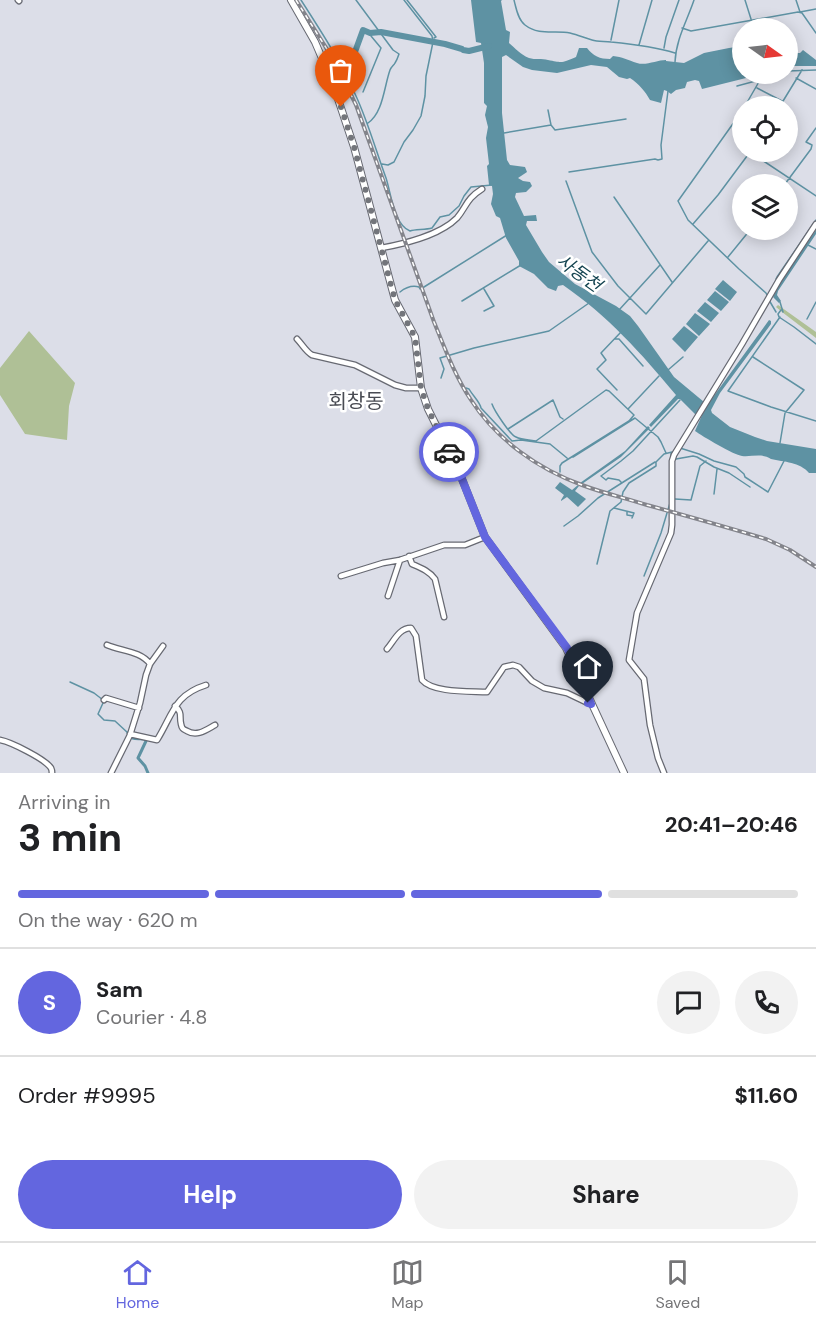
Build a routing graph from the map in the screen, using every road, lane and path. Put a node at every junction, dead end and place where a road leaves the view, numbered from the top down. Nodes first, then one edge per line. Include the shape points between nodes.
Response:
1 (291, 0) edge
2 (482, 189) dead end
3 (816, 224) edge
4 (381, 248) junction
5 (297, 339) dead end
6 (421, 388) junction
7 (485, 537) junction
8 (409, 556) junction
9 (400, 560) junction
10 (341, 576) dead end
11 (388, 596) dead end
12 (444, 617) dead end
13 (107, 645) dead end
14 (163, 646) dead end
15 (387, 649) dead end
16 (150, 664) junction
17 (206, 685) dead end
18 (104, 700) dead end
19 (591, 704) junction
20 (175, 706) junction
21 (139, 708) junction
22 (214, 725) dead end
23 (130, 736) junction
24 (0, 740) edge
25 (52, 773) edge
26 (111, 773) edge
27 (624, 773) edge
28 (664, 773) edge

1 - 4 main road via 333,84
2 - 4 street via 470,197 456,218 435,233
3 - 28 street via 672,461 671,533 638,613 629,660 644,680 650,724
4 - 6 main road via 395,300 415,337
5 - 6 street via 312,355 355,365 395,385
6 - 7 main road
7 - 8 street
7 - 19 main road via 567,648
8 - 9 street
8 - 12 street via 412,564 435,579
9 - 10 street
9 - 11 street
13 - 16 street via 142,655
14 - 16 street
15 - 19 street via 402,630 411,628 416,636 422,680 429,686 487,692 504,667 513,665 544,688
16 - 21 street
17 - 20 street via 185,694
18 - 21 street
19 - 27 main road
20 - 22 street via 180,710 183,729 191,734
20 - 23 street via 157,740
21 - 23 street
23 - 26 street
24 - 25 street via 38,758

